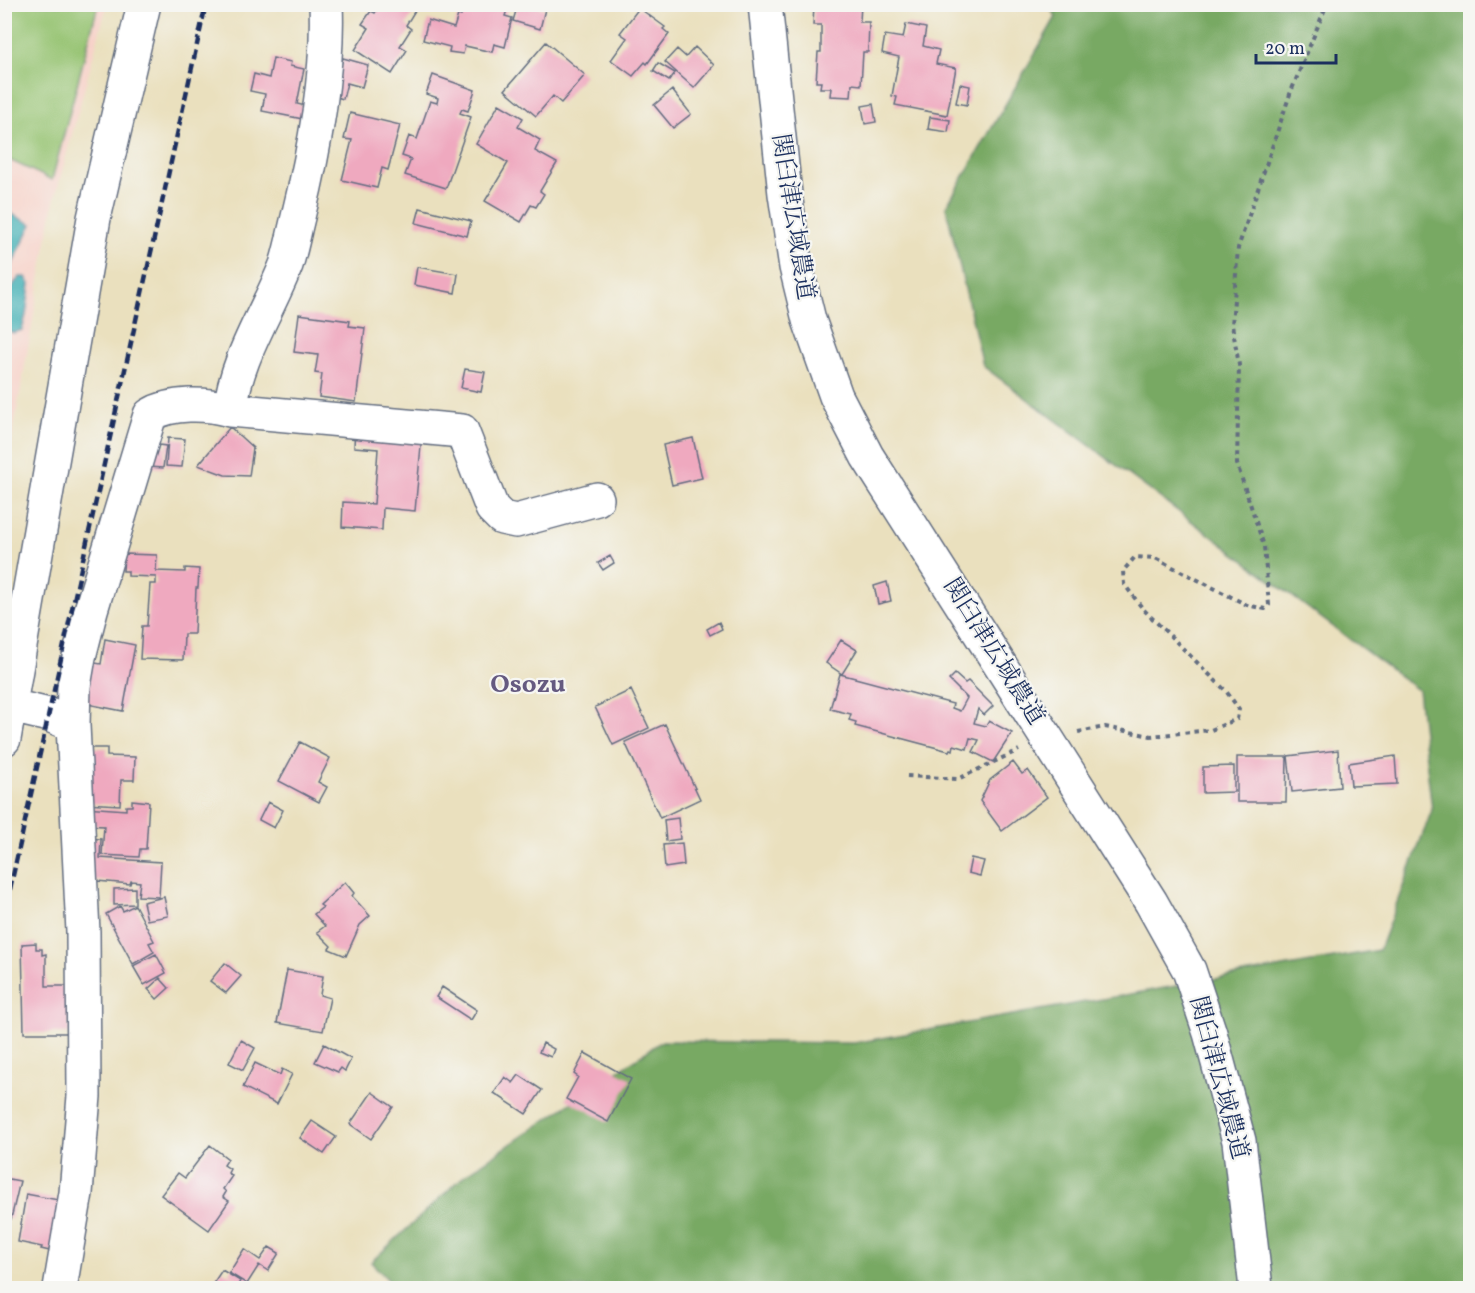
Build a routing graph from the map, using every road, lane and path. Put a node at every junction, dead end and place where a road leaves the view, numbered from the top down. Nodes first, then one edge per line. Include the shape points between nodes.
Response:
1 (144, 4) edge
2 (326, 4) edge
3 (765, 4) edge
4 (1327, 4) edge
5 (230, 410) junction
6 (597, 499) dead end
7 (11, 706) junction
8 (73, 725) junction
9 (1047, 737) junction
10 (4, 739) edge
11 (907, 776) dead end
12 (60, 1288) edge
13 (1256, 1288) edge

1 - 7 street via 94,218
2 - 5 street via 320,102 307,182 287,262 256,328 232,392
3 - 9 street, 関臼津広域農道 via 796,267 809,320 836,396 867,456
4 - 9 path via 1290,94 1238,248 1232,325 1239,365 1237,464 1264,546 1269,605 1265,609 1247,605 1155,558 1135,556 1123,571 1124,584 1143,609 1226,691 1239,709 1237,719 1211,730 1151,736 1105,727
5 - 6 street via 462,431 492,508 502,518 516,520
5 - 8 street via 214,405 194,406 165,408 150,415 79,657
7 - 8 street
7 - 10 street
8 - 12 street via 83,932 84,1096 76,1193
9 - 11 path via 958,780
9 - 13 street, 関臼津広域農道 via 1189,970 1239,1141

